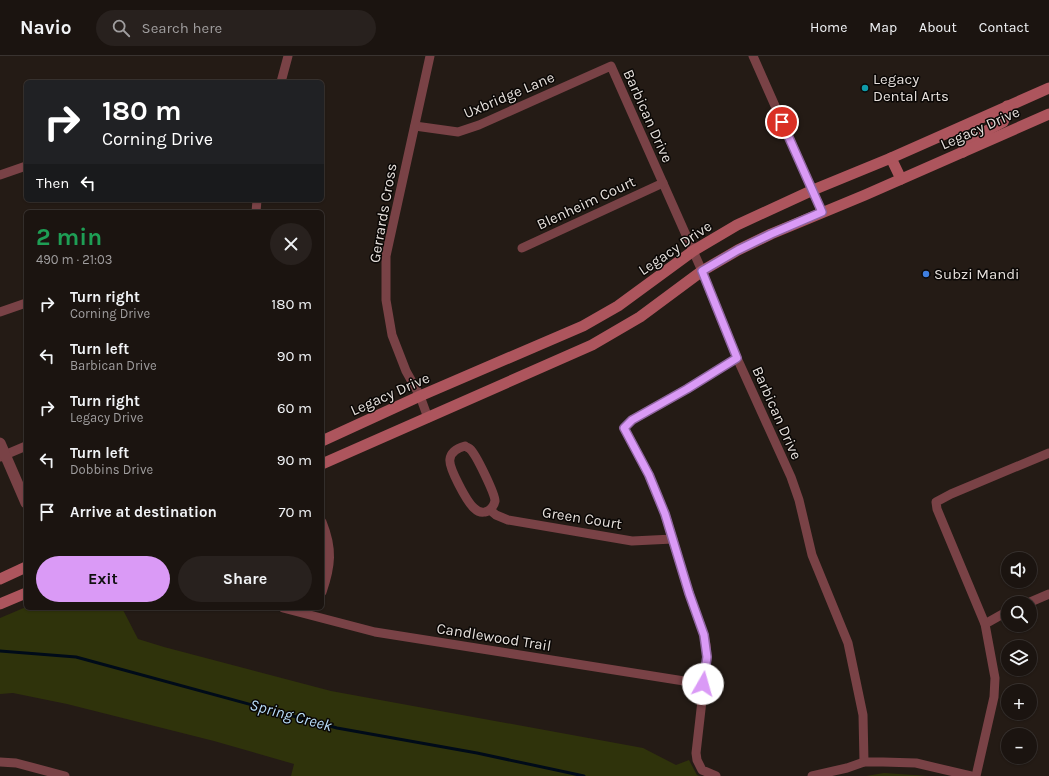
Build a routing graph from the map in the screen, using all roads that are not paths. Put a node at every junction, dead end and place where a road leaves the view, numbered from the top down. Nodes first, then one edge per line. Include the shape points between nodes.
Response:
1 (288, 56) edge
2 (430, 56) edge
3 (753, 56) edge
4 (611, 66) joint
5 (282, 80) edge
6 (1049, 88) edge
7 (1007, 106) junction
8 (1049, 114) edge
9 (415, 126) junction
10 (963, 152) junction
11 (891, 158) junction
12 (24, 167) edge
13 (0, 175) edge
14 (901, 179) junction
15 (663, 183) junction
16 (813, 190) junction
17 (822, 212) junction
18 (522, 248) dead end
19 (693, 251) junction
20 (702, 271) junction
21 (24, 304) edge
22 (0, 312) edge
23 (737, 358) junction
24 (420, 396) junction
25 (428, 418) junction
26 (324, 440) edge
27 (0, 443) edge
28 (24, 447) edge
29 (1049, 454) edge
30 (3, 456) edge
31 (324, 463) edge
32 (24, 499) edge
33 (490, 510) junction
34 (324, 527) edge
35 (673, 539) junction
36 (24, 568) edge
37 (0, 579) edge
38 (324, 586) edge
39 (24, 594) edge
40 (1049, 594) edge
41 (1037, 599) edge
42 (0, 604) edge
43 (299, 610) edge
44 (315, 612) edge
45 (1001, 615) edge
46 (985, 624) junction
47 (703, 684) junction
48 (0, 762) edge
49 (864, 762) junction
50 (65, 776) edge
51 (716, 776) edge
52 (812, 776) edge
53 (971, 776) edge
54 (976, 776) edge

1 - 5 street
2 - 9 street, Gerrards Cross
3 - 16 street
4 - 9 street, Uxbridge Lane via 458,132
4 - 15 street, Barbican Drive
6 - 7 main road, Legacy Drive
7 - 10 main road via 1003,122 967,141
7 - 11 main road, Legacy Drive
8 - 10 main road, Legacy Drive
9 - 24 street, Gerrards Cross via 386,256 386,300 392,335 406,371
10 - 14 main road, Legacy Drive
11 - 14 main road
11 - 16 main road, Legacy Drive
12 - 13 street
14 - 17 main road, Legacy Drive
15 - 18 street, Blenheim Court
15 - 19 street, Barbican Drive
16 - 17 street
16 - 19 main road, Legacy Drive via 736,225
17 - 20 main road, Legacy Drive via 738,250
19 - 20 street, Barbican Drive
19 - 24 main road, Legacy Drive via 618,306 583,326
20 - 23 street, Barbican Drive
20 - 25 main road, Legacy Drive via 640,317 592,345
21 - 22 street
23 - 35 street via 632,420 624,428 649,475
23 - 49 street, Barbican Drive via 791,477 812,555 848,643 863,715
24 - 25 street, Gerrards Cross
24 - 26 main road, Legacy Drive
25 - 31 main road, Legacy Drive
27 - 30 street
28 - 30 street
29 - 46 street via 936,502
30 - 32 street
33 - 33 street, Green Court via 495,503 483,470 470,449 465,446 458,448 450,460 461,489 478,512
33 - 35 street, Green Court via 508,520 625,539
34 - 38 street via 330,560
35 - 47 street via 704,635 707,657
36 - 37 main road
39 - 42 main road
40 - 41 street
43 - 44 street, Candlewood Trail
44 - 47 street, Candlewood Trail via 378,632
45 - 46 street
46 - 54 street via 995,678 994,697
47 - 51 street via 696,753 702,770
48 - 50 street via 16,763
49 - 52 street
49 - 53 street via 916,763

